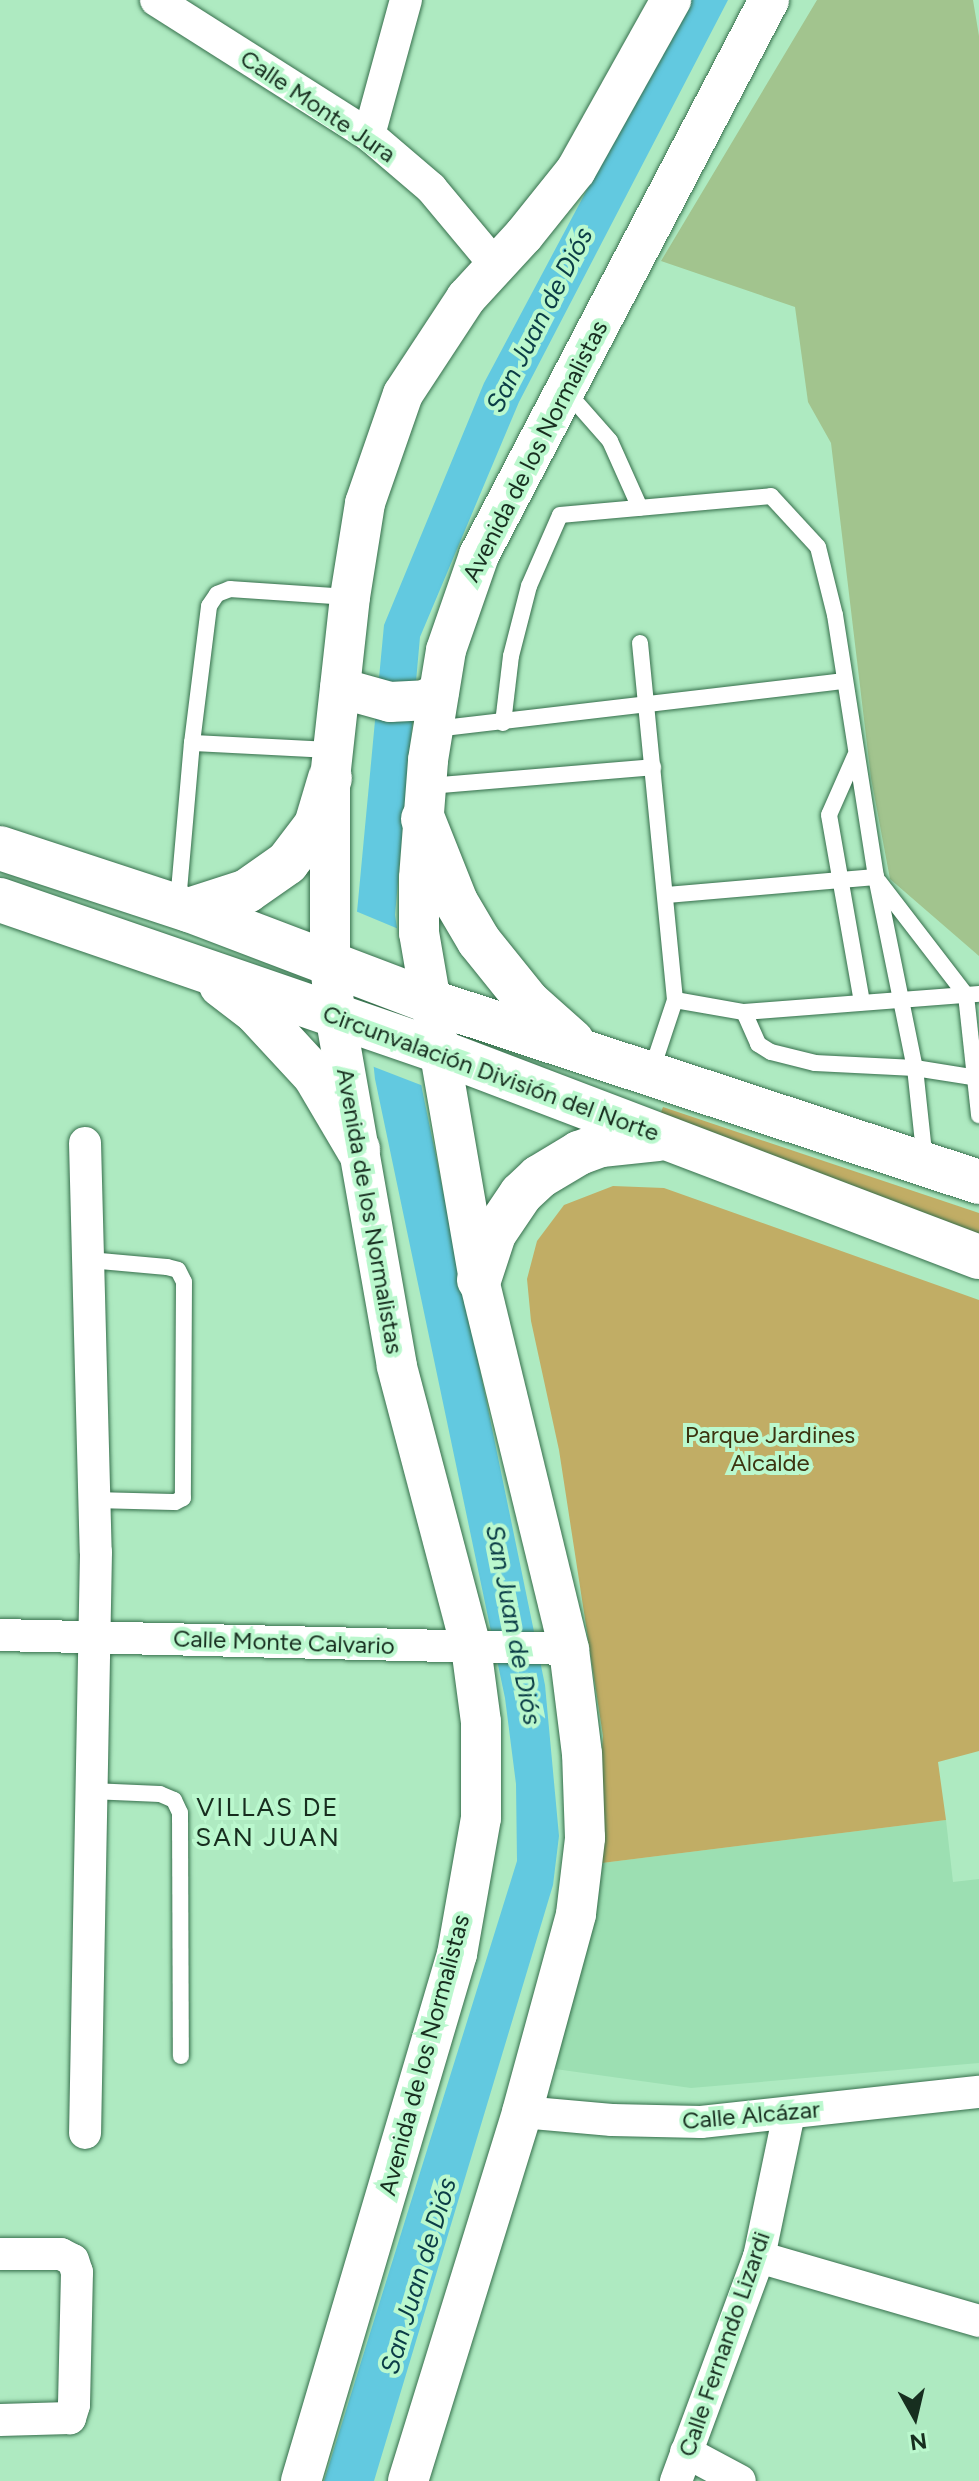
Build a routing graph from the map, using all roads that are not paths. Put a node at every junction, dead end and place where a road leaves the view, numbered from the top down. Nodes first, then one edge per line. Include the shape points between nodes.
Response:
1 (156, 0) edge
2 (406, 0) edge
3 (671, 0) edge
4 (769, 0) edge
5 (369, 135) junction
6 (496, 266) junction
7 (564, 389) junction
8 (640, 508) junction
9 (350, 597) junction
10 (640, 643) dead end
11 (842, 681) junction
12 (348, 692) junction
13 (647, 704) junction
14 (432, 707) junction
15 (503, 723) junction
16 (192, 743) junction
17 (856, 755) junction
18 (332, 764) junction
19 (653, 767) junction
20 (425, 803) junction
21 (0, 848) edge
22 (876, 877) junction
23 (843, 878) junction
24 (666, 895) junction
25 (0, 900) edge
26 (184, 908) junction
27 (185, 963) junction
28 (334, 964) junction
29 (972, 994) edge
30 (425, 999) junction
31 (899, 999) junction
32 (675, 1000) junction
33 (862, 1002) junction
34 (744, 1012) junction
35 (344, 1017) junction
36 (434, 1050) junction
37 (586, 1053) junction
38 (915, 1068) junction
39 (651, 1074) junction
40 (972, 1077) junction
41 (979, 1115) edge
42 (671, 1140) junction
43 (85, 1143) dead end
44 (358, 1149) junction
45 (926, 1164) junction
46 (979, 1182) edge
47 (979, 1257) edge
48 (89, 1260) junction
49 (479, 1280) junction
50 (92, 1500) junction
51 (0, 1635) edge
52 (94, 1636) junction
53 (479, 1647) junction
54 (561, 1649) junction
55 (91, 1791) junction
56 (181, 2056) dead end
57 (979, 2092) edge
58 (522, 2112) junction
59 (789, 2113) junction
60 (85, 2133) dead end
61 (0, 2254) edge
62 (759, 2257) junction
63 (979, 2321) edge
64 (0, 2420) edge
65 (681, 2467) edge
66 (301, 2481) edge
67 (408, 2481) edge
68 (740, 2481) edge

1 - 5 street, Calle Monte Jura
2 - 5 street
3 - 6 street, Avenida de los Normalistas via 576,170
4 - 7 street, Avenida de los Normalistas
5 - 6 street, Calle Monte Jura via 431,188
6 - 9 street, Avenida de los Normalistas via 441,331 403,394 365,503
7 - 8 lane via 610,441
7 - 14 street, Avenida de los Normalistas via 479,555
8 - 11 lane via 771,496 818,547 835,615
8 - 15 lane via 560,515 529,586 511,656
9 - 12 street, Avenida de los Normalistas
9 - 16 lane via 230,589 217,594 209,606
10 - 13 lane
11 - 13 lane
11 - 17 lane
12 - 14 street
12 - 18 street, Avenida de los Normalistas
13 - 15 lane
13 - 19 lane
14 - 15 lane
14 - 20 street, Avenida de los Normalistas
16 - 18 lane
16 - 26 lane
17 - 22 lane
17 - 23 lane via 829,815
18 - 26 main road via 316,825 287,863 247,891
18 - 28 street, Avenida de los Normalistas
19 - 20 lane
19 - 24 lane
20 - 30 street, Avenida de los Normalistas via 419,933
20 - 37 main road via 456,902 479,941 528,1002
21 - 26 main road, Circunvalación División del Norte
22 - 23 lane
22 - 29 lane
22 - 31 lane
23 - 24 lane
23 - 33 lane
24 - 32 lane
25 - 27 main road, Circunvalación División del Norte
26 - 28 main road, Circunvalación División del Norte
27 - 35 main road, Circunvalación División del Norte
27 - 44 main road via 256,1012 287,1043 323,1088
28 - 30 main road, Circunvalación División del Norte
28 - 35 street, Avenida de los Normalistas
29 - 31 lane
29 - 40 lane
30 - 36 street, Avenida de los Normalistas
30 - 37 main road, Circunvalación División del Norte
31 - 33 lane
31 - 38 lane
32 - 34 lane
32 - 39 lane
33 - 34 lane
34 - 38 lane via 758,1044 771,1052 815,1063
35 - 36 main road, Circunvalación División del Norte
35 - 44 street, Avenida de los Normalistas
36 - 42 main road, Circunvalación División del Norte
36 - 49 street, Avenida de los Normalistas
37 - 39 main road, Circunvalación División del Norte
38 - 40 lane
38 - 45 lane
39 - 45 main road, Circunvalación División del Norte
40 - 41 lane
42 - 47 main road, Circunvalación División del Norte
42 - 49 main road via 601,1145 539,1177 494,1234
43 - 48 street
44 - 53 street, Avenida de los Normalistas via 397,1366
45 - 46 main road, Circunvalación División del Norte
48 - 50 street
48 - 50 lane via 178,1270 184,1282 183,1498
49 - 54 street, Avenida de los Normalistas
50 - 52 street
51 - 52 street, Calle Monte Calvario
52 - 53 street, Calle Monte Calvario
52 - 55 street
53 - 54 street, Calle Monte Calvario
53 - 66 street, Avenida de los Normalistas via 481,1818 457,1954
54 - 58 street, Avenida de los Normalistas via 582,1754 585,1838 576,1914
55 - 56 lane via 160,1794 174,1800 180,1813
55 - 60 street
57 - 59 street, Calle Alcázar
58 - 59 street, Calle Alcázar via 701,2122
58 - 67 street, Avenida de los Normalistas
59 - 62 street, Calle Fernando Lizardi
61 - 64 street via 61,2254 73,2260 77,2272 70,2418
62 - 63 street
62 - 65 street, Calle Fernando Lizardi
65 - 68 street

